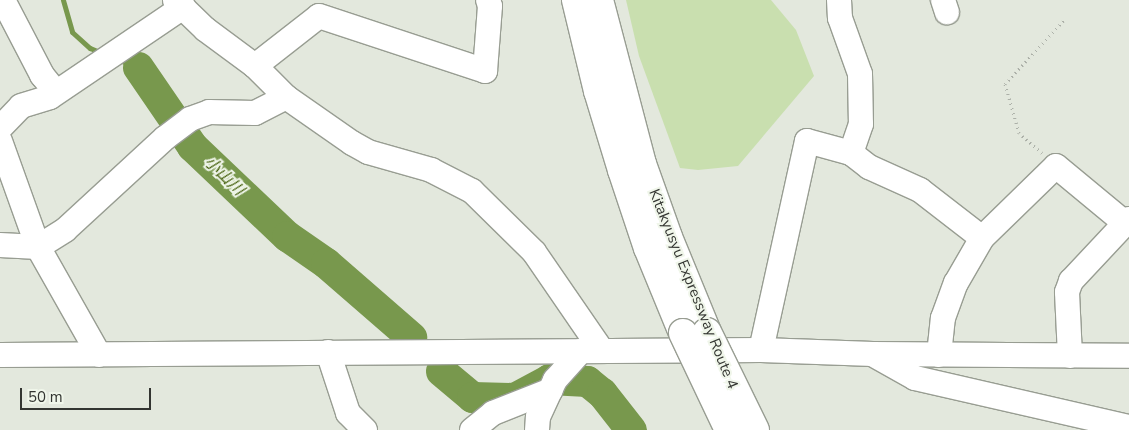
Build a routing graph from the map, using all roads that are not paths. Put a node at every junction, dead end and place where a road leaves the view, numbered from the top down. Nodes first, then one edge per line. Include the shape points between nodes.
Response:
1 (3, 0) edge
2 (488, 0) edge
3 (576, 0) edge
4 (599, 0) edge
5 (839, 0) edge
6 (179, 4) edge
7 (255, 66) junction
8 (56, 92) junction
9 (286, 97) junction
10 (0, 128) edge
11 (0, 141) edge
12 (851, 153) junction
13 (1127, 221) edge
14 (982, 238) junction
15 (0, 245) edge
16 (38, 247) junction
17 (695, 332) junction
18 (760, 350) junction
19 (591, 351) junction
20 (328, 352) junction
21 (872, 354) junction
22 (0, 355) edge
23 (99, 355) junction
24 (939, 355) junction
25 (1070, 356) junction
26 (1129, 356) edge
27 (551, 390) junction
28 (727, 427) edge
29 (1129, 427) edge
30 (365, 430) edge
31 (472, 430) edge
32 (537, 430) edge
33 (755, 430) edge

1 - 8 street via 42,75
2 - 7 street via 485,71 319,16
3 - 17 highway, Kitakyusyu Expressway Route 4 via 598,91 648,248
4 - 17 highway, Kitakyusyu Expressway Route 4 via 642,164 668,236
5 - 12 street via 840,18 860,74 861,124
6 - 7 street via 205,29
6 - 8 street
7 - 9 street
8 - 10 street via 21,106
9 - 16 street via 255,113 209,112 190,119 65,230
9 - 19 street via 352,144 368,152 431,170 472,191 534,252
11 - 16 street
12 - 14 street via 869,167 920,190
12 - 18 street via 807,140
13 - 14 street via 1056,166
13 - 25 street via 1071,281 1067,292
14 - 24 street via 956,283 943,318
15 - 16 street
16 - 23 street
17 - 28 highway, Kitakyusyu Expressway Route 4, bridge
17 - 33 highway, Kitakyusyu Expressway Route 4, bridge
18 - 19 street
18 - 21 street
19 - 20 street
19 - 27 street via 555,380
20 - 23 street
20 - 30 street via 348,414
21 - 24 street
21 - 29 street via 915,378
22 - 23 street
24 - 25 street
25 - 26 street
27 - 31 street via 493,413
27 - 32 street via 538,417

